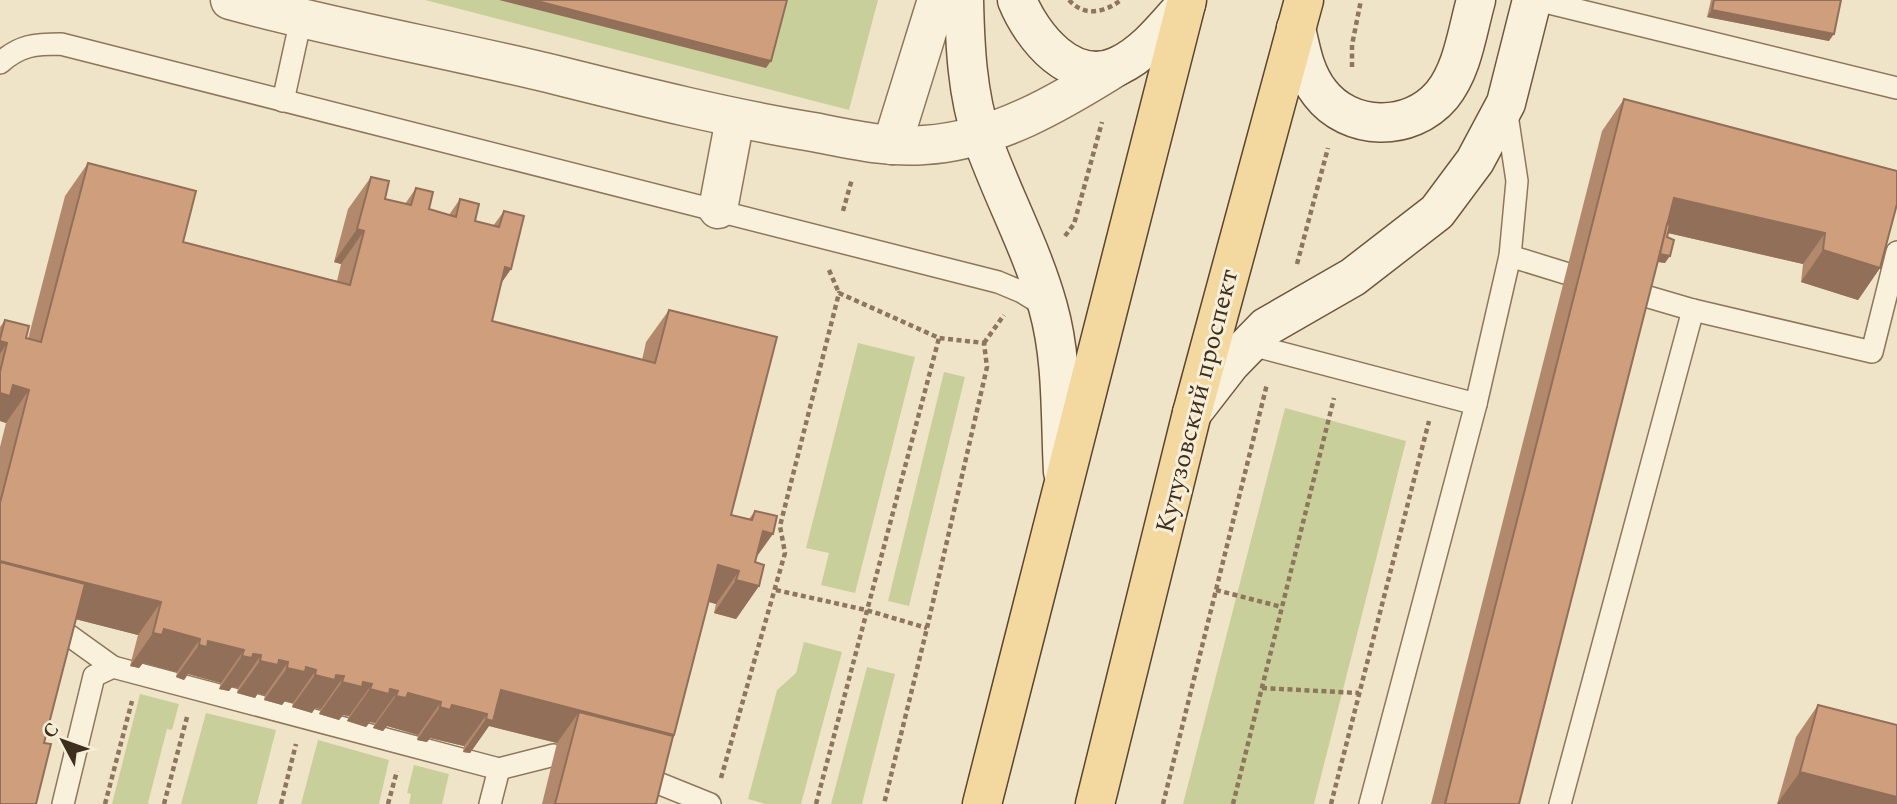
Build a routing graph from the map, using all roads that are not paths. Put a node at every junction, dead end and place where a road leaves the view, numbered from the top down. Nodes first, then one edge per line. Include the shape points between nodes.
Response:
1 (230, 0) edge
2 (937, 0) edge
3 (964, 0) edge
4 (1017, 0) edge
5 (1476, 0) edge
6 (1535, 0) edge
7 (1187, 2) edge
8 (1300, 14) edge
9 (301, 19) junction
10 (0, 63) edge
11 (1118, 66) junction
12 (1896, 85) edge
13 (284, 101) junction
14 (1506, 103) junction
15 (735, 119) junction
16 (981, 135) junction
17 (877, 143) junction
18 (718, 209) junction
19 (1897, 252) edge
20 (1510, 256) junction
21 (1566, 273) dead end
22 (1035, 291) junction
23 (1635, 293) edge
24 (1693, 310) junction
25 (1269, 337) junction
26 (1476, 404) junction
27 (1192, 413) junction
28 (1063, 481) junction
29 (60, 629) edge
30 (113, 667) junction
31 (554, 755) dead end
32 (499, 769) junction
33 (648, 779) edge
34 (714, 797) edge
35 (63, 804) edge
36 (490, 804) edge
37 (982, 804) edge
38 (1095, 804) edge
39 (1370, 804) edge
40 (1560, 804) edge

1 - 9 main road
2 - 17 main road
3 - 16 main road via 965,41
4 - 11 main road via 1026,23 1064,62 1089,70
5 - 8 main road via 1457,71 1441,97 1419,114 1390,124 1338,112 1319,93 1304,65
6 - 12 lane
6 - 14 main road
7 - 11 main road via 1153,42
7 - 28 main road
8 - 27 main road, Кутузовский проспект
9 - 13 lane
9 - 15 main road
10 - 13 lane via 13,51 35,44 61,44
11 - 16 main road via 1054,105
13 - 18 lane
14 - 20 lane via 1517,181
14 - 25 main road via 1475,161 1437,212
15 - 17 main road
15 - 18 main road
16 - 17 main road via 926,145
16 - 22 main road
18 - 22 lane
19 - 24 lane via 1872,352
20 - 21 lane
20 - 26 lane
22 - 28 main road via 1058,365
23 - 24 lane
24 - 40 lane
25 - 26 lane
25 - 27 main road via 1230,364
26 - 39 lane
27 - 38 main road, Кутузовский проспект
28 - 37 main road
29 - 30 lane
30 - 32 lane
30 - 35 lane via 94,676
31 - 32 lane
32 - 36 lane
33 - 34 lane

